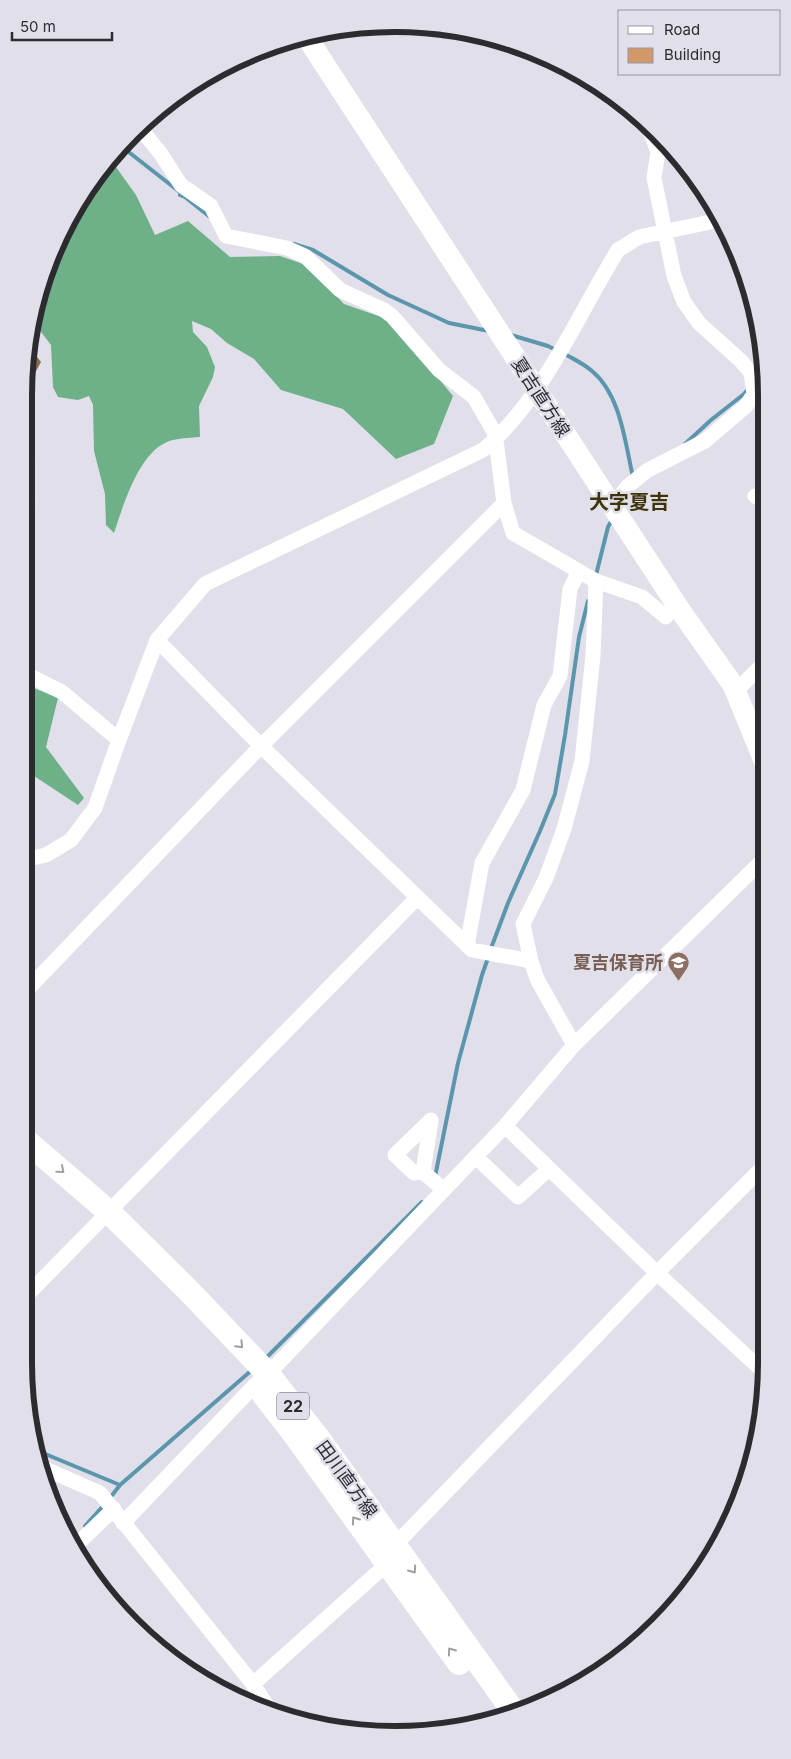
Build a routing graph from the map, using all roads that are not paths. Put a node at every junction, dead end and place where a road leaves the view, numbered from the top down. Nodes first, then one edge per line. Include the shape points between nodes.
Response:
1 (310, 43) edge
2 (145, 134) edge
3 (654, 141) edge
4 (714, 221) edge
5 (666, 231) junction
6 (537, 391) junction
7 (758, 391) edge
8 (758, 395) edge
9 (497, 439) junction
10 (504, 503) junction
11 (612, 505) junction
12 (579, 571) junction
13 (596, 581) junction
14 (666, 617) dead end
15 (157, 640) junction
16 (758, 669) edge
17 (32, 677) edge
18 (736, 692) junction
19 (119, 740) junction
20 (261, 746) junction
21 (758, 747) edge
22 (32, 858) edge
23 (758, 865) edge
24 (416, 898) junction
25 (467, 946) junction
26 (531, 961) junction
27 (32, 985) edge
28 (574, 1045) junction
29 (505, 1126) junction
30 (32, 1146) edge
31 (476, 1157) junction
32 (32, 1166) edge
33 (549, 1169) junction
34 (423, 1172) dead end
35 (758, 1172) edge
36 (444, 1190) junction
37 (103, 1218) junction
38 (657, 1273) junction
39 (32, 1290) edge
40 (758, 1367) edge
41 (262, 1380) junction
42 (49, 1471) edge
43 (114, 1509) junction
44 (123, 1522) junction
45 (79, 1542) edge
46 (391, 1554) junction
47 (253, 1684) junction
48 (265, 1702) edge
49 (510, 1708) edge
50 (495, 1712) edge

1 - 6 main road, 夏吉直方線
2 - 9 street via 181,185 212,206 226,236 288,248 305,256 340,290 392,316 440,370 474,396
3 - 5 street via 658,152 654,178
4 - 5 street
5 - 6 street via 639,237 618,250
5 - 7 street via 674,276 684,302 699,323 751,373
6 - 9 street
6 - 11 main road, 夏吉直方線
8 - 11 street via 705,441 648,470
9 - 10 street
9 - 15 street via 483,450 205,584
10 - 12 street via 513,533
10 - 20 street
11 - 18 main road, 夏吉直方線
12 - 13 street
12 - 25 street via 570,589 560,676 544,705 523,790 482,863
13 - 14 street via 642,597
13 - 26 street via 593,656 582,761 564,829 546,878 523,924
15 - 19 street
15 - 20 street
16 - 18 street
17 - 19 street via 62,692
18 - 21 main road, 夏吉直方線
19 - 22 street via 95,808 71,840 46,855
20 - 24 street
20 - 27 street
23 - 28 street
24 - 25 street
24 - 37 street
25 - 26 street via 472,950
26 - 28 street via 537,979
28 - 29 street
29 - 31 street
29 - 33 street
30 -> 37 main road, 田川直方線 / 22
31 - 33 street via 518,1197
31 - 36 street
32 - 37 main road, 田川直方線 / 22
33 - 38 street
34 - 36 street
35 - 38 street
36 - 41 street
37 - 39 street
37 - 41 main road, 田川直方線 / 22 via 188,1290
38 - 40 street
38 - 46 street
41 - 44 street
41 - 46 main road, 田川直方線 / 22 via 321,1442
42 - 43 street via 100,1493
43 - 44 street
43 - 45 street
44 - 47 street
46 - 47 street
46 -> 49 main road, 田川直方線 / 22
50 -> 46 main road, 田川直方線 / 22
47 - 48 street

